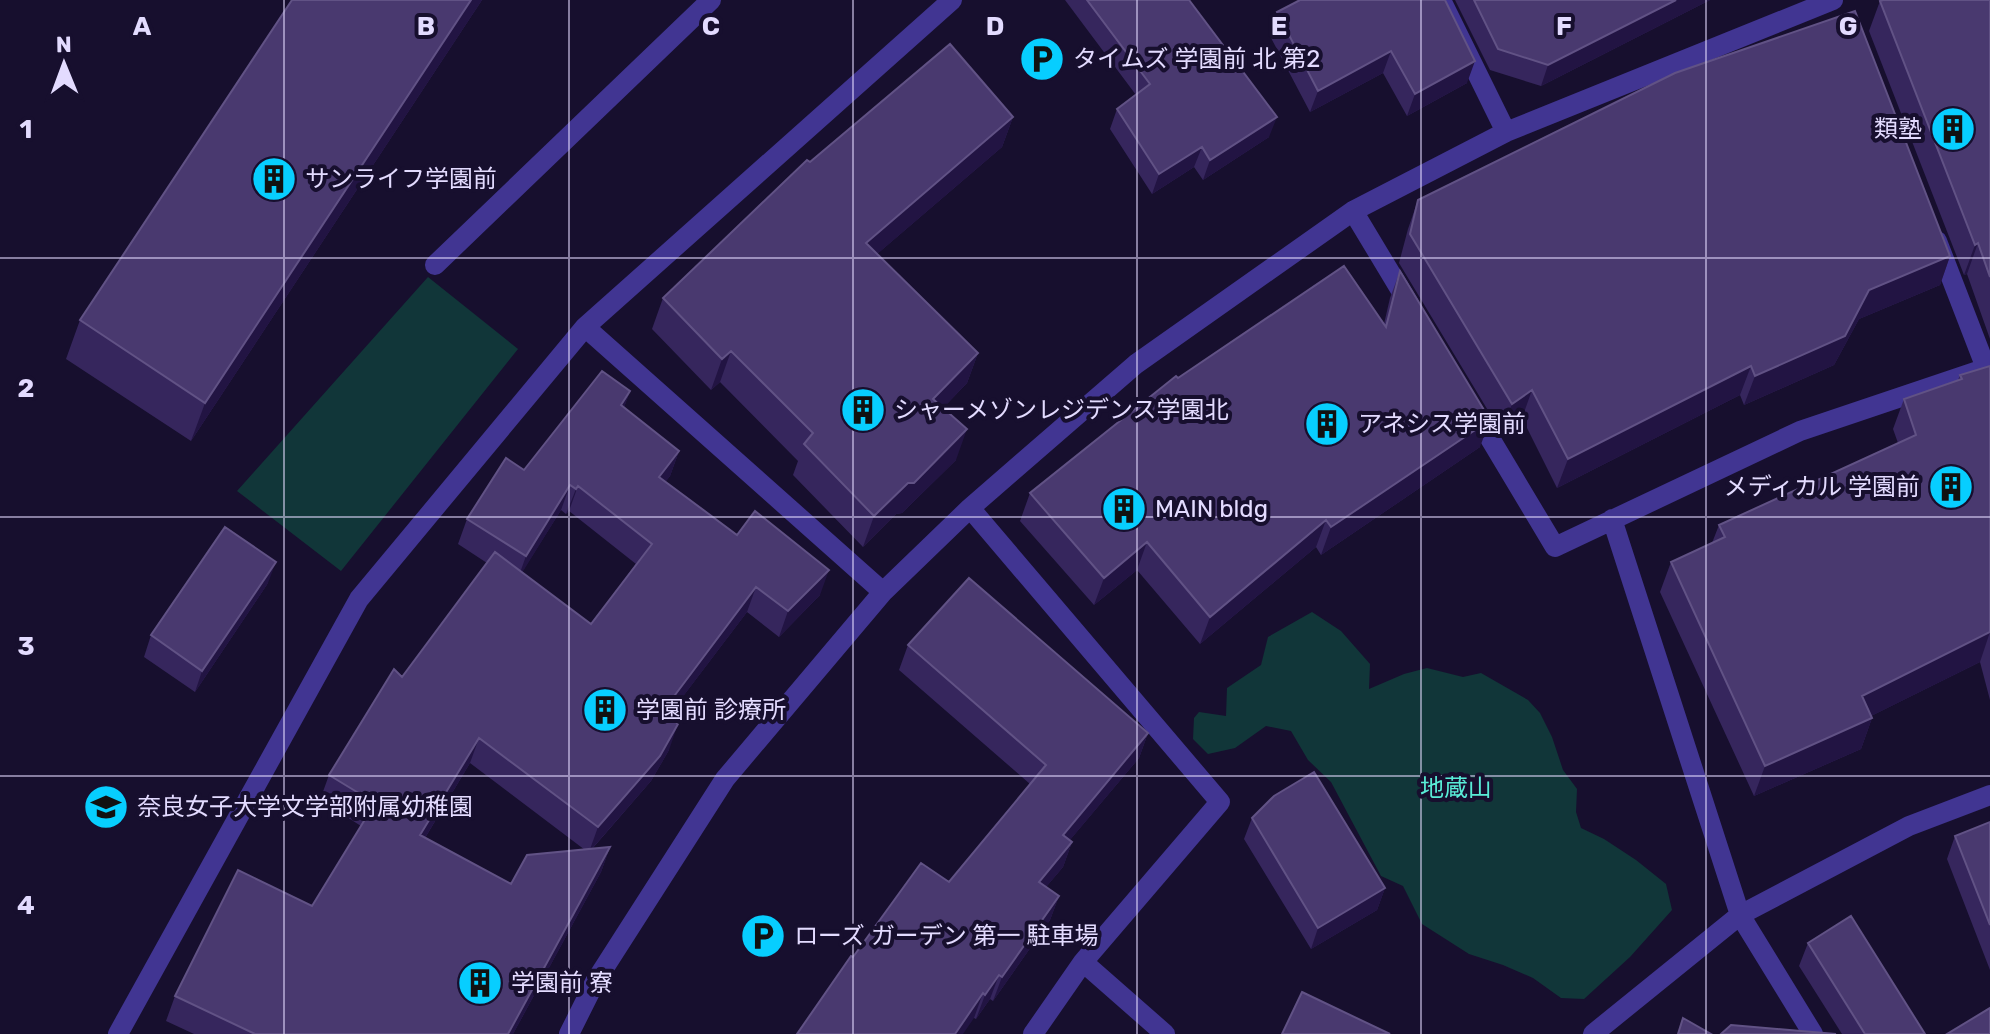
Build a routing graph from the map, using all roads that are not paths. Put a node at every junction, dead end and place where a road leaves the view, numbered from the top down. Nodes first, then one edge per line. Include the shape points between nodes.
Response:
1 (711, 0) edge
2 (952, 0) edge
3 (1441, 0) edge
4 (1833, 0) edge
5 (1506, 132) junction
6 (1353, 211) junction
7 (1929, 221) edge
8 (435, 265) dead end
9 (1418, 319) edge
10 (585, 327) junction
11 (1988, 367) edge
12 (1466, 400) edge
13 (970, 508) junction
14 (1612, 519) junction
15 (883, 592) junction
16 (1990, 795) edge
17 (1740, 915) junction
18 (1083, 962) junction
19 (118, 1034) edge
20 (569, 1034) edge
21 (1033, 1034) edge
22 (1165, 1034) edge
23 (1593, 1034) edge
24 (1813, 1034) edge

1 - 8 street
2 - 10 street
3 - 5 street
4 - 5 street
5 - 6 street
6 - 9 street
6 - 13 street via 1136,364
7 - 11 street
10 - 15 street
10 - 19 street via 359,599
11 - 14 street via 1800,431
12 - 14 street via 1555,547
13 - 15 street
13 - 18 street via 1220,802
14 - 17 street
15 - 20 street via 725,779 595,982
16 - 17 street via 1909,826
17 - 23 street
17 - 24 street
18 - 21 street
18 - 22 street

